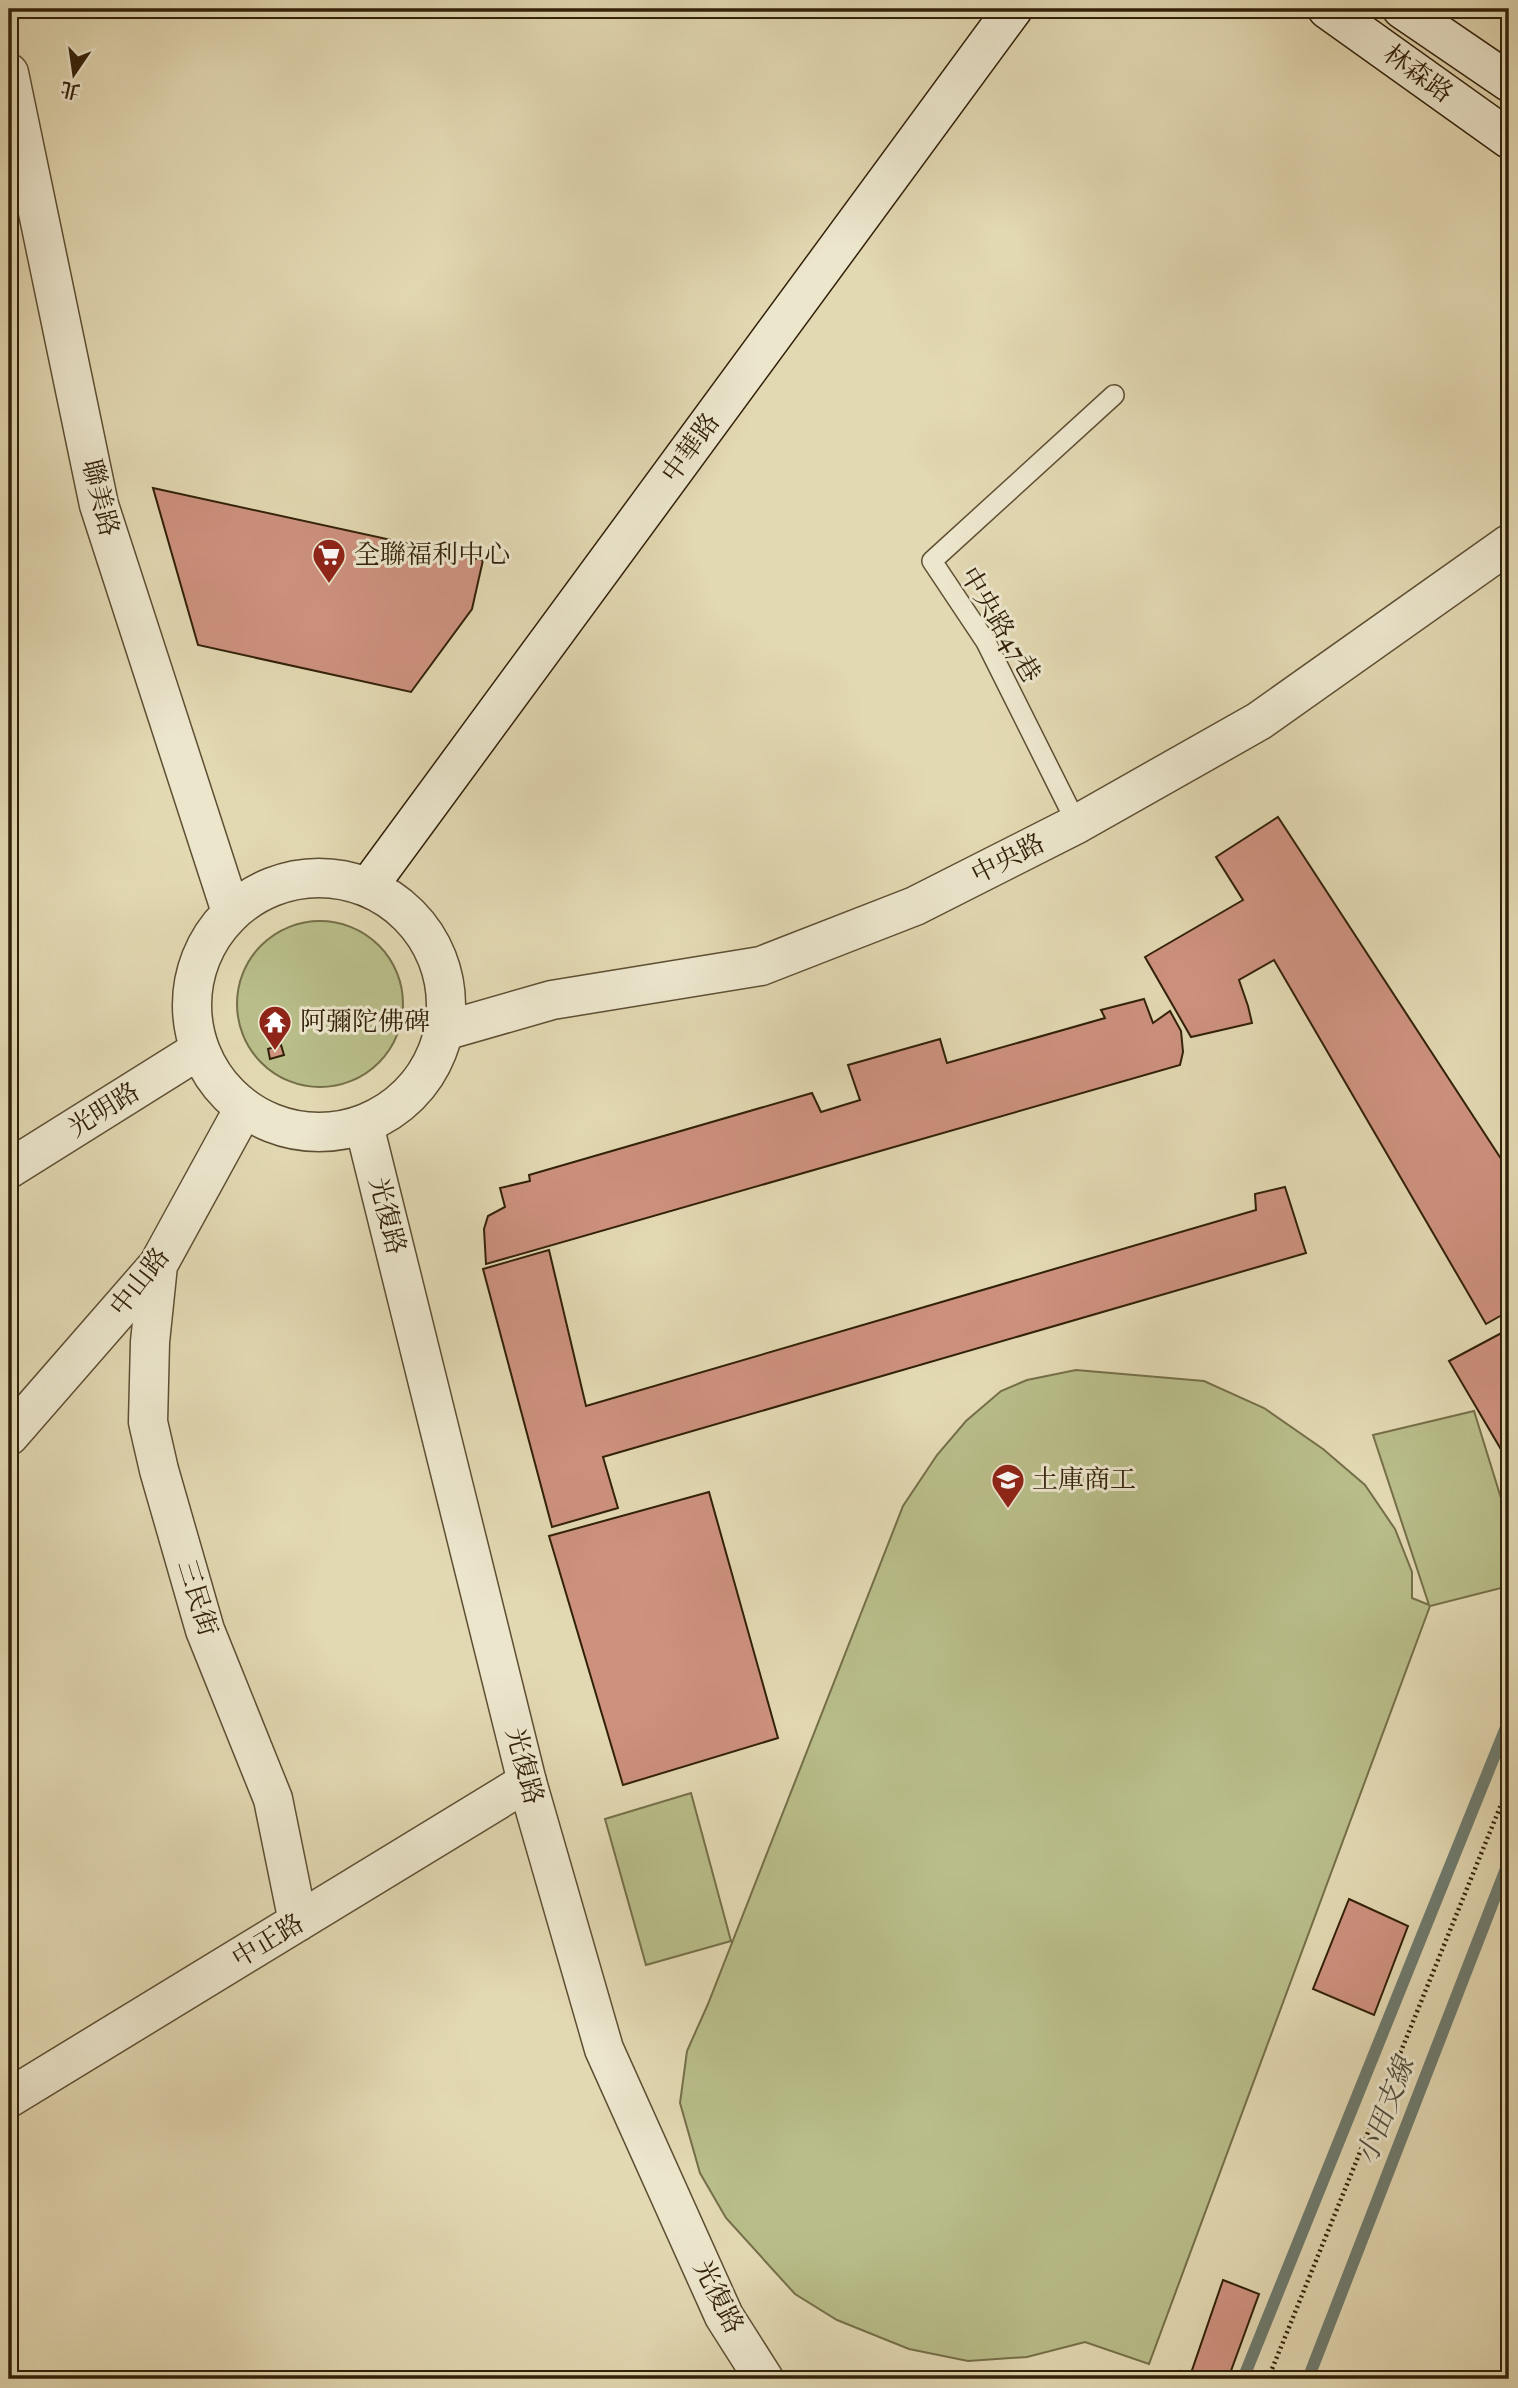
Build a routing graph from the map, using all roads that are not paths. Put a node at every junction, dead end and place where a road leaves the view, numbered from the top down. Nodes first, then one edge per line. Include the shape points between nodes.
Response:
1 (1013, 9) edge
2 (1327, 9) edge
3 (1402, 9) edge
4 (9, 73) edge
5 (1509, 82) edge
6 (1509, 139) edge
7 (1114, 395) dead end
8 (1509, 544) edge
9 (1077, 824) junction
10 (368, 887) junction
11 (231, 912) junction
12 (444, 1031) junction
13 (199, 1050) junction
14 (244, 1108) junction
15 (364, 1125) junction
16 (9, 1169) edge
17 (159, 1265) junction
18 (9, 1436) edge
19 (527, 1782) junction
20 (298, 1922) junction
21 (9, 2098) edge
22 (764, 2379) edge

1 - 10 street, 中華路
2 - 6 street, 林森路
3 - 5 street, 林森路
4 - 11 street, 聯美路 via 99,505
7 - 9 lane, 中央路47巷 via 932,561 986,642
8 - 9 street, 中央路 via 1259,721
9 - 12 street, 中央路 via 915,906 761,966 552,1000
10 - 11 street via 333,878 296,880 261,891
10 - 12 street via 406,911 432,946 446,988
11 - 13 street via 208,942 194,976 191,1013
12 - 15 street via 429,1071 401,1103
13 - 14 street via 217,1083
13 - 16 street, 光明路
14 - 15 street via 282,1127 323,1133
14 - 17 street, 中山路
15 - 19 street, 光復路
17 - 18 street, 中山路
17 - 20 street, 三民街 via 150,1342 148,1422 205,1630 273,1799
19 - 20 street, 中正路
19 - 22 street, 光復路 via 604,2049 724,2316
20 - 21 street, 中正路

